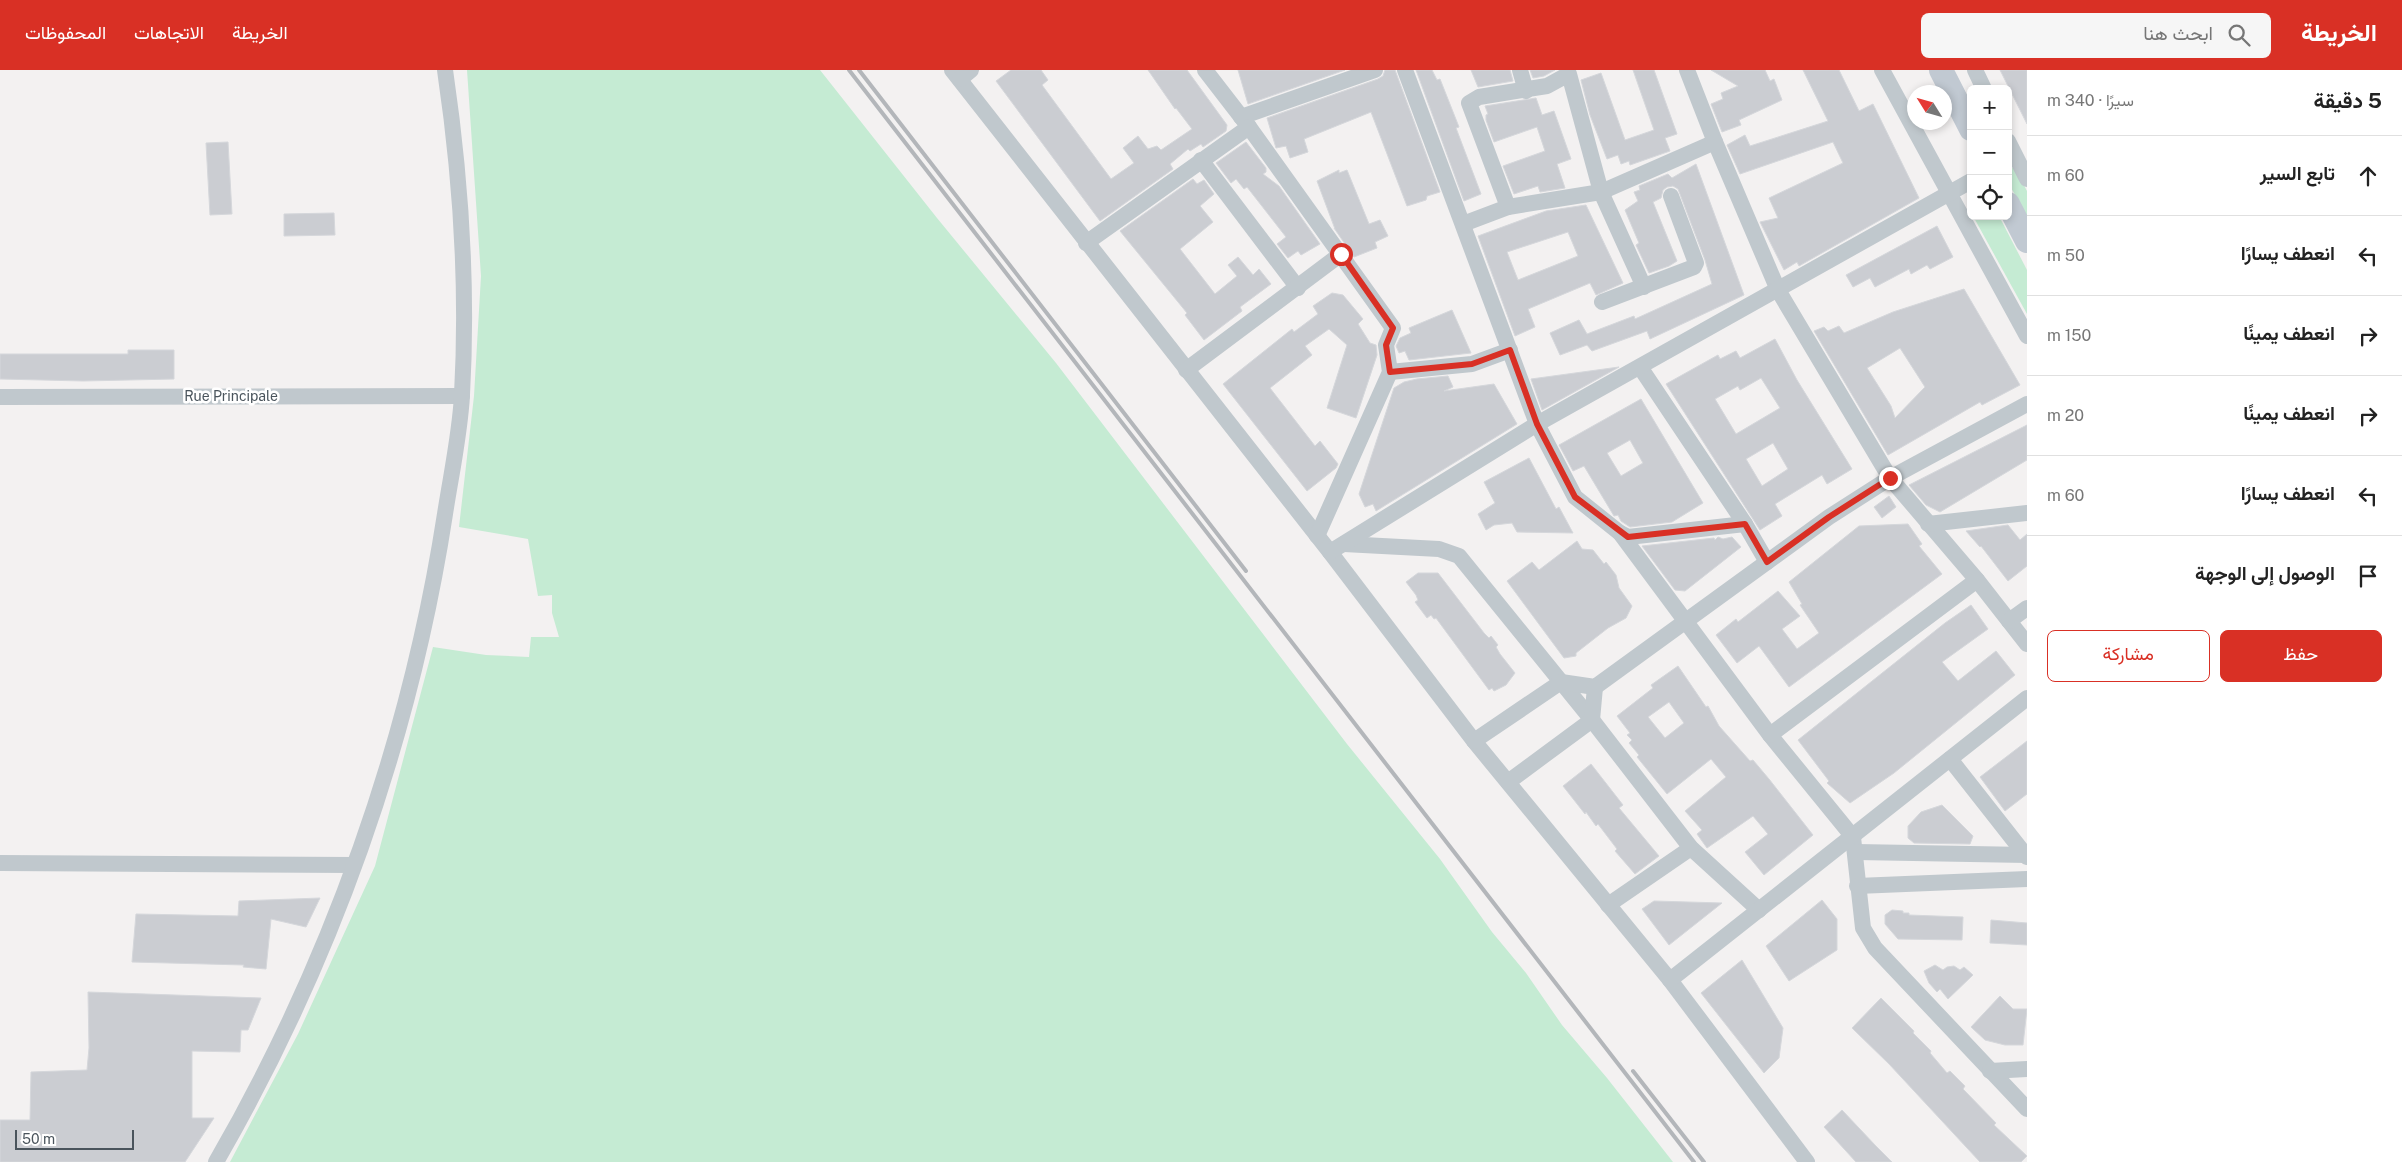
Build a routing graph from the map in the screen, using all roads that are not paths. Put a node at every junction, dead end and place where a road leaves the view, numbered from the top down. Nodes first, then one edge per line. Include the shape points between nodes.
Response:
1 (445, 70) edge
2 (1205, 70) edge
3 (1375, 70) edge
4 (1405, 70) edge
5 (1520, 70) edge
6 (1687, 70) edge
7 (1882, 70) edge
8 (1941, 70) edge
9 (1975, 70) edge
10 (961, 73) edge
11 (1982, 85) edge
12 (1526, 91) junction
13 (1967, 121) edge
14 (1245, 122) junction
15 (1715, 142) junction
16 (2015, 151) edge
17 (1201, 160) junction
18 (2027, 179) edge
19 (1967, 183) edge
20 (1601, 192) junction
21 (1949, 194) junction
22 (1671, 196) dead end
23 (1508, 206) junction
24 (2012, 212) edge
25 (1463, 224) junction
26 (2027, 241) edge
27 (1086, 243) junction
28 (1341, 254) junction
29 (1644, 287) junction
30 (1298, 288) junction
31 (1778, 290) junction
32 (1602, 302) dead end
33 (2027, 336) edge
34 (1510, 350) junction
35 (1640, 367) junction
36 (1186, 370) junction
37 (1390, 372) junction
38 (462, 396) junction
39 (0, 397) edge
40 (2027, 404) edge
41 (1537, 424) junction
42 (1890, 478) junction
43 (2027, 513) edge
44 (1745, 524) junction
45 (1928, 524) junction
46 (1620, 533) junction
47 (1317, 536) junction
48 (1337, 548) junction
49 (1767, 562) junction
50 (1978, 580) junction
51 (2027, 608) edge
52 (2009, 621) junction
53 (1684, 622) junction
54 (2027, 644) edge
55 (1561, 682) junction
56 (1595, 687) junction
57 (2027, 698) edge
58 (1592, 720) junction
59 (1770, 735) junction
60 (1474, 741) junction
61 (1950, 759) junction
62 (1508, 782) junction
63 (1855, 844) junction
64 (1691, 848) junction
65 (2027, 856) edge
66 (0, 863) edge
67 (354, 865) junction
68 (2027, 879) edge
69 (1857, 886) junction
70 (1608, 904) junction
71 (1759, 910) junction
72 (1670, 980) junction
73 (2027, 1070) edge
74 (1990, 1072) junction
75 (2027, 1109) edge
76 (216, 1162) edge
77 (1807, 1162) edge

1 - 38 street via 462,210
2 - 14 street
3 - 14 street
4 - 25 street
5 - 12 street
6 - 15 street
7 - 21 street
8 - 13 street
9 - 11 street
10 - 27 street
12 - 20 street via 1551,85 1569,74
12 - 23 street via 1479,97 1469,103
14 - 17 street
14 - 28 street
15 - 20 street
15 - 31 street
16 - 18 street
17 - 27 street
17 - 30 street
19 - 21 street
20 - 23 street
20 - 29 street
21 - 31 street
21 - 33 street
22 - 29 street via 1696,265 1691,270
23 - 25 street
24 - 26 street
25 - 34 street
27 - 36 street
28 - 30 street
28 - 37 street via 1393,328 1386,345
29 - 32 street
30 - 36 street
31 - 35 street
31 - 42 street
34 - 37 street via 1472,364
34 - 41 street
35 - 41 street
35 - 44 street
36 - 47 street
37 - 47 street
38 - 39 street, Rue Principale
38 - 67 street via 438,559 420,648 397,737
40 - 42 street
41 - 46 street via 1575,497
41 - 48 street
42 - 45 street
42 - 49 street
43 - 45 street
44 - 46 street via 1628,537
44 - 49 street
45 - 50 street
46 - 53 street
47 - 48 street
48 - 55 street via 1439,549 1459,556
48 - 60 street
49 - 53 street
50 - 52 street
50 - 59 street
51 - 52 street
52 - 54 street
53 - 56 street
53 - 59 street
55 - 56 street
55 - 58 street
55 - 60 street
56 - 58 street
57 - 61 street
58 - 62 street
58 - 64 street
59 - 63 street
60 - 62 street
61 - 63 street
61 - 65 street
62 - 70 street
63 - 65 street
63 - 69 street
63 - 71 street
64 - 70 street
64 - 71 street
66 - 67 street
67 - 76 street via 296,1008
68 - 69 street
69 - 74 street via 1863,928 1875,948
70 - 72 street
71 - 72 street
72 - 77 street
73 - 74 street
74 - 75 street

